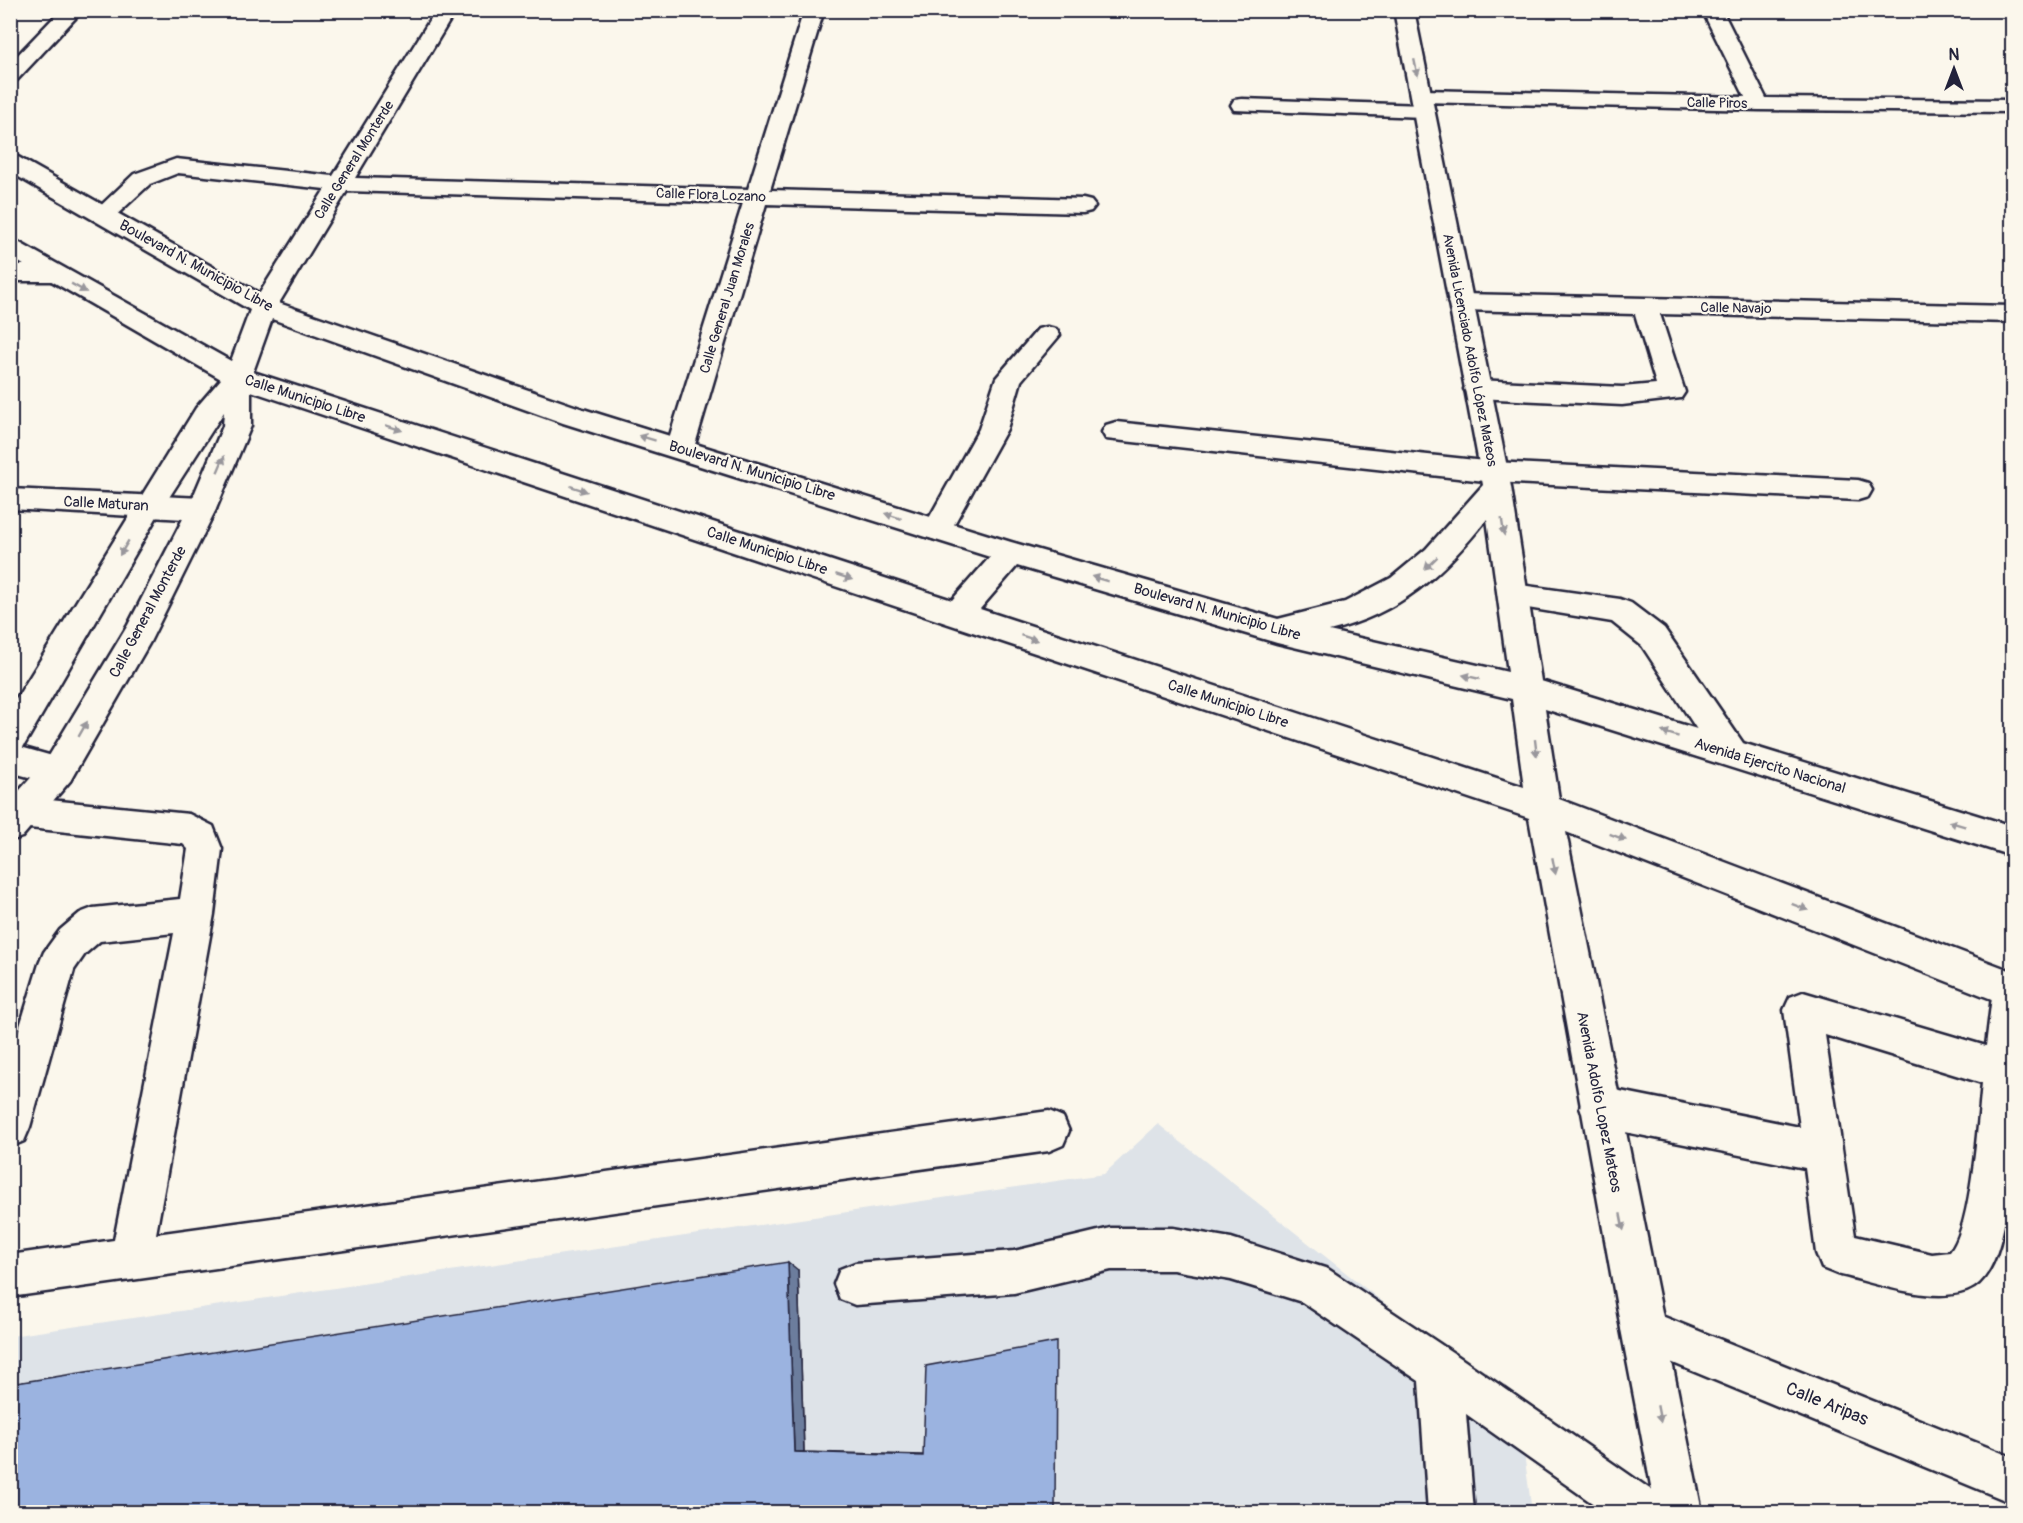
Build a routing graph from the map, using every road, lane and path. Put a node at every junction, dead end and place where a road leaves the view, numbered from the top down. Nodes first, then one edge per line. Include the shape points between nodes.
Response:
1 (73, 10) edge
2 (446, 10) edge
3 (814, 10) edge
4 (1404, 10) edge
5 (1712, 10) edge
6 (10, 76) edge
7 (1423, 104) junction
8 (1759, 104) junction
9 (1242, 105) dead end
10 (2013, 106) edge
11 (10, 162) edge
12 (339, 184) junction
13 (758, 196) junction
14 (1083, 206) dead end
15 (103, 214) junction
16 (10, 247) edge
17 (10, 273) edge
18 (53, 273) junction
19 (1460, 302) junction
20 (1645, 306) junction
21 (264, 307) junction
22 (2013, 314) edge
23 (1047, 335) dead end
24 (238, 377) junction
25 (1477, 389) junction
26 (1116, 432) dead end
27 (680, 448) junction
28 (1496, 479) junction
29 (1858, 490) dead end
30 (10, 499) edge
31 (149, 506) junction
32 (202, 509) junction
33 (937, 529) junction
34 (1011, 553) junction
35 (1514, 596) junction
36 (958, 614) junction
37 (1277, 631) junction
38 (1528, 690) junction
39 (10, 739) edge
40 (1731, 753) junction
41 (10, 758) edge
42 (58, 771) junction
43 (1544, 808) junction
44 (15, 816) edge
45 (2013, 841) edge
46 (196, 914) junction
47 (2012, 989) edge
48 (2003, 1070) junction
49 (1600, 1107) junction
50 (10, 1127) edge
51 (1050, 1131) dead end
52 (1823, 1152) junction
53 (131, 1258) junction
54 (10, 1276) edge
55 (855, 1284) dead end
56 (1642, 1329) junction
57 (1440, 1369) junction
58 (2013, 1480) edge
59 (1451, 1512) edge
60 (1644, 1512) edge
61 (1679, 1512) edge

1 - 6 main road
2 - 12 main road, Calle General Monterde
3 - 13 main road, Calle General Juan Morales
4 -> 7 main road, Avenida Licenciado Adolfo López Mateos
5 - 8 main road
7 - 8 main road, Calle Piros
7 - 9 main road, Calle Piros
7 - 19 main road, Avenida Licenciado Adolfo López Mateos
8 - 10 main road, Calle Piros
11 - 15 main road, Boulevard N. Municipio Libre
12 - 13 main road, Calle Flora Lozano
12 - 15 main road, Calle Flora Lozano via 176,166 142,179
12 - 21 main road, Calle General Monterde
13 - 14 main road, Calle Flora Lozano
13 - 27 main road, Calle General Juan Morales
15 - 21 main road, Boulevard N. Municipio Libre
16 - 18 main road, Calle Municipio Libre
17 - 18 main road
18 -> 24 main road, Calle Municipio Libre
19 - 20 main road, Calle Navajo
19 - 25 main road, Avenida Licenciado Adolfo López Mateos
20 - 22 main road, Calle Navajo
20 - 25 main road via 1672,392 1622,396
21 - 24 main road, Calle General Monterde
27 -> 21 main road, Boulevard N. Municipio Libre via 573,416
23 - 33 main road via 1010,378 993,429
24 - 31 main road, Calle General Monterde via 207,415
32 -> 24 main road, Calle General Monterde via 237,426
24 -> 36 main road, Calle Municipio Libre
25 - 28 main road, Avenida Licenciado Adolfo López Mateos
26 - 28 main road
33 -> 27 main road, Boulevard N. Municipio Libre
28 - 29 main road
28 -> 35 main road, Avenida Licenciado Adolfo López Mateos
28 -> 37 main road via 1450,545 1412,582 1361,609
30 - 31 main road, Calle Maturan
31 - 32 main road, Calle Maturan
31 -> 39 main road, Calle General Monterde
42 -> 32 main road, Calle General Monterde via 139,633
33 - 34 main road, Boulevard N. Municipio Libre
34 - 36 main road
37 -> 34 main road, Boulevard N. Municipio Libre
35 - 38 main road, Avenida Licenciado Adolfo López Mateos
35 - 40 main road via 1620,611 1653,638
36 -> 43 main road, Calle Municipio Libre
38 -> 37 main road, Boulevard N. Municipio Libre
40 -> 38 main road, Avenida Ejercito Nacional
38 -> 43 main road, Avenida Adolfo Lopez Mateos
45 -> 40 main road, Avenida Ejercito Nacional
41 - 42 main road
42 - 44 main road, Calle General Monterde
43 -> 47 main road
43 -> 49 main road, Avenida Adolfo Lopez Mateos
44 - 46 main road via 189,829 201,837 205,849
46 - 50 main road via 93,926 67,947 57,964
46 - 53 main road
47 - 48 main road
48 - 52 main road via 1803,1010
48 - 52 main road via 1991,1186 1979,1243 1976,1254 1960,1272 1932,1275 1837,1253
49 - 52 main road
49 -> 56 main road, Avenida Adolfo Lopez Mateos
51 - 53 main road
53 - 54 main road
55 - 57 main road via 1014,1272 1111,1249 1173,1249 1231,1259 1313,1284
56 - 58 main road, Calle Aripas
56 -> 61 main road, Avenida Adolfo Lopez Mateos
57 - 59 main road
57 - 60 main road

